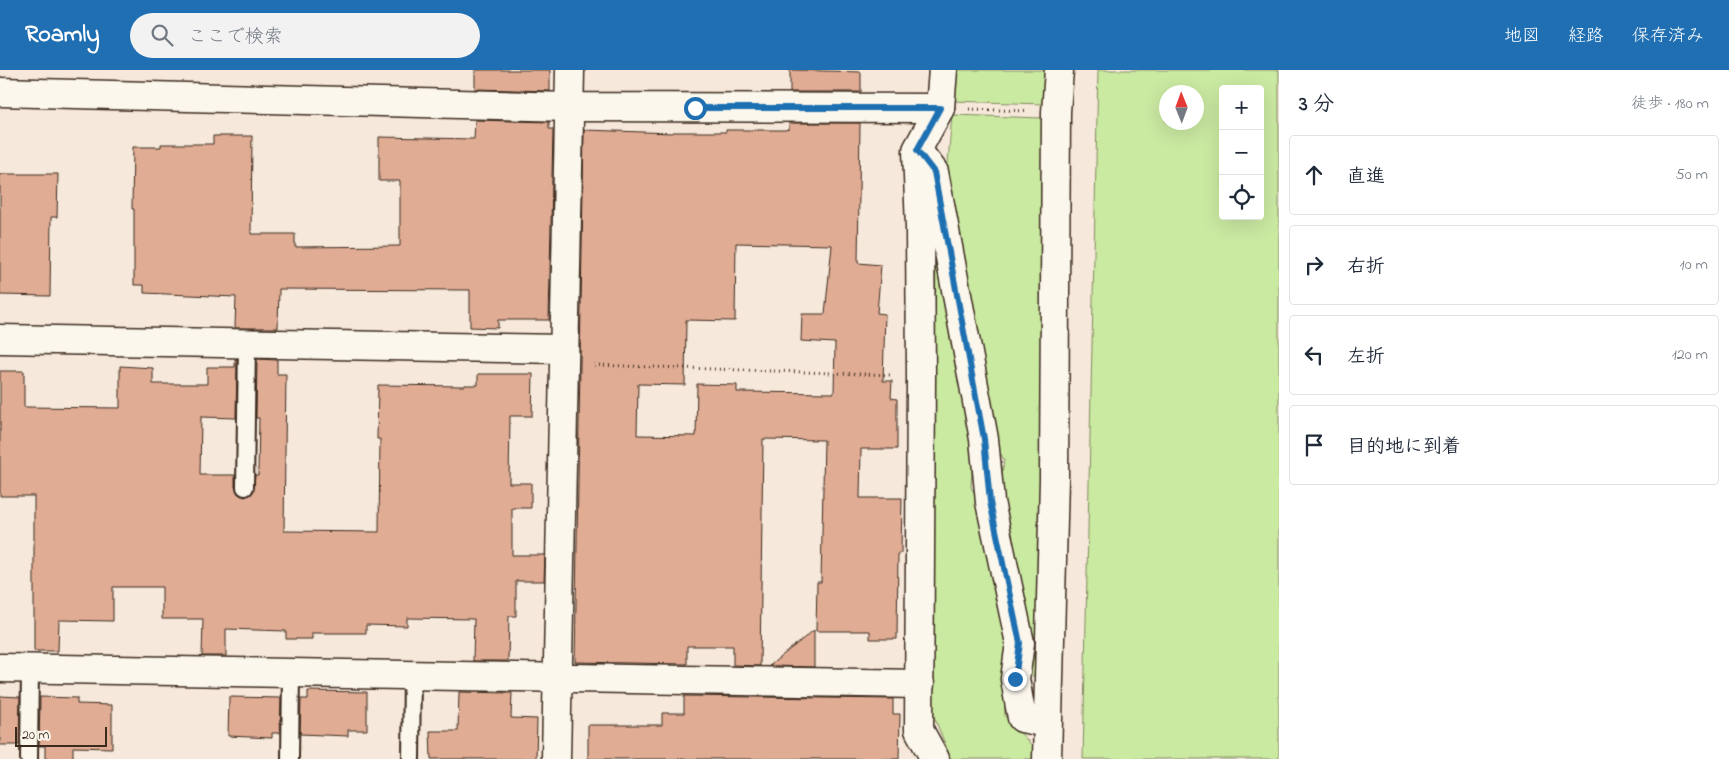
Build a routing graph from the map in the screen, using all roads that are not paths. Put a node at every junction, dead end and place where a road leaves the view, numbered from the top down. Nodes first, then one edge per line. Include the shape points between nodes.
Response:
1 (570, 70) edge
2 (942, 70) edge
3 (1059, 70) edge
4 (0, 92) edge
5 (569, 107) junction
6 (940, 108) junction
7 (917, 150) junction
8 (0, 339) edge
9 (247, 344) junction
10 (564, 356) junction
11 (245, 488) dead end
12 (0, 668) edge
13 (30, 669) junction
14 (291, 673) junction
15 (412, 675) junction
16 (557, 678) junction
17 (920, 684) junction
18 (1047, 723) junction
19 (29, 759) edge
20 (290, 759) edge
21 (411, 759) edge
22 (556, 759) edge
23 (935, 759) edge
24 (1047, 759) edge

1 - 5 street
2 - 6 street
3 - 18 street via 1054,479
4 - 5 street
5 - 6 street
5 - 10 street
6 - 7 street
7 - 17 street via 921,376
7 - 18 street via 934,172 982,429 990,502 1020,643 1015,679 1022,718
8 - 9 street
9 - 10 street
9 - 11 lane
10 - 16 street
12 - 13 street
13 - 14 street
13 - 19 lane
14 - 15 street
14 - 20 lane
15 - 16 street
15 - 21 lane
16 - 17 street
16 - 22 street
17 - 23 street via 919,730
18 - 24 street

